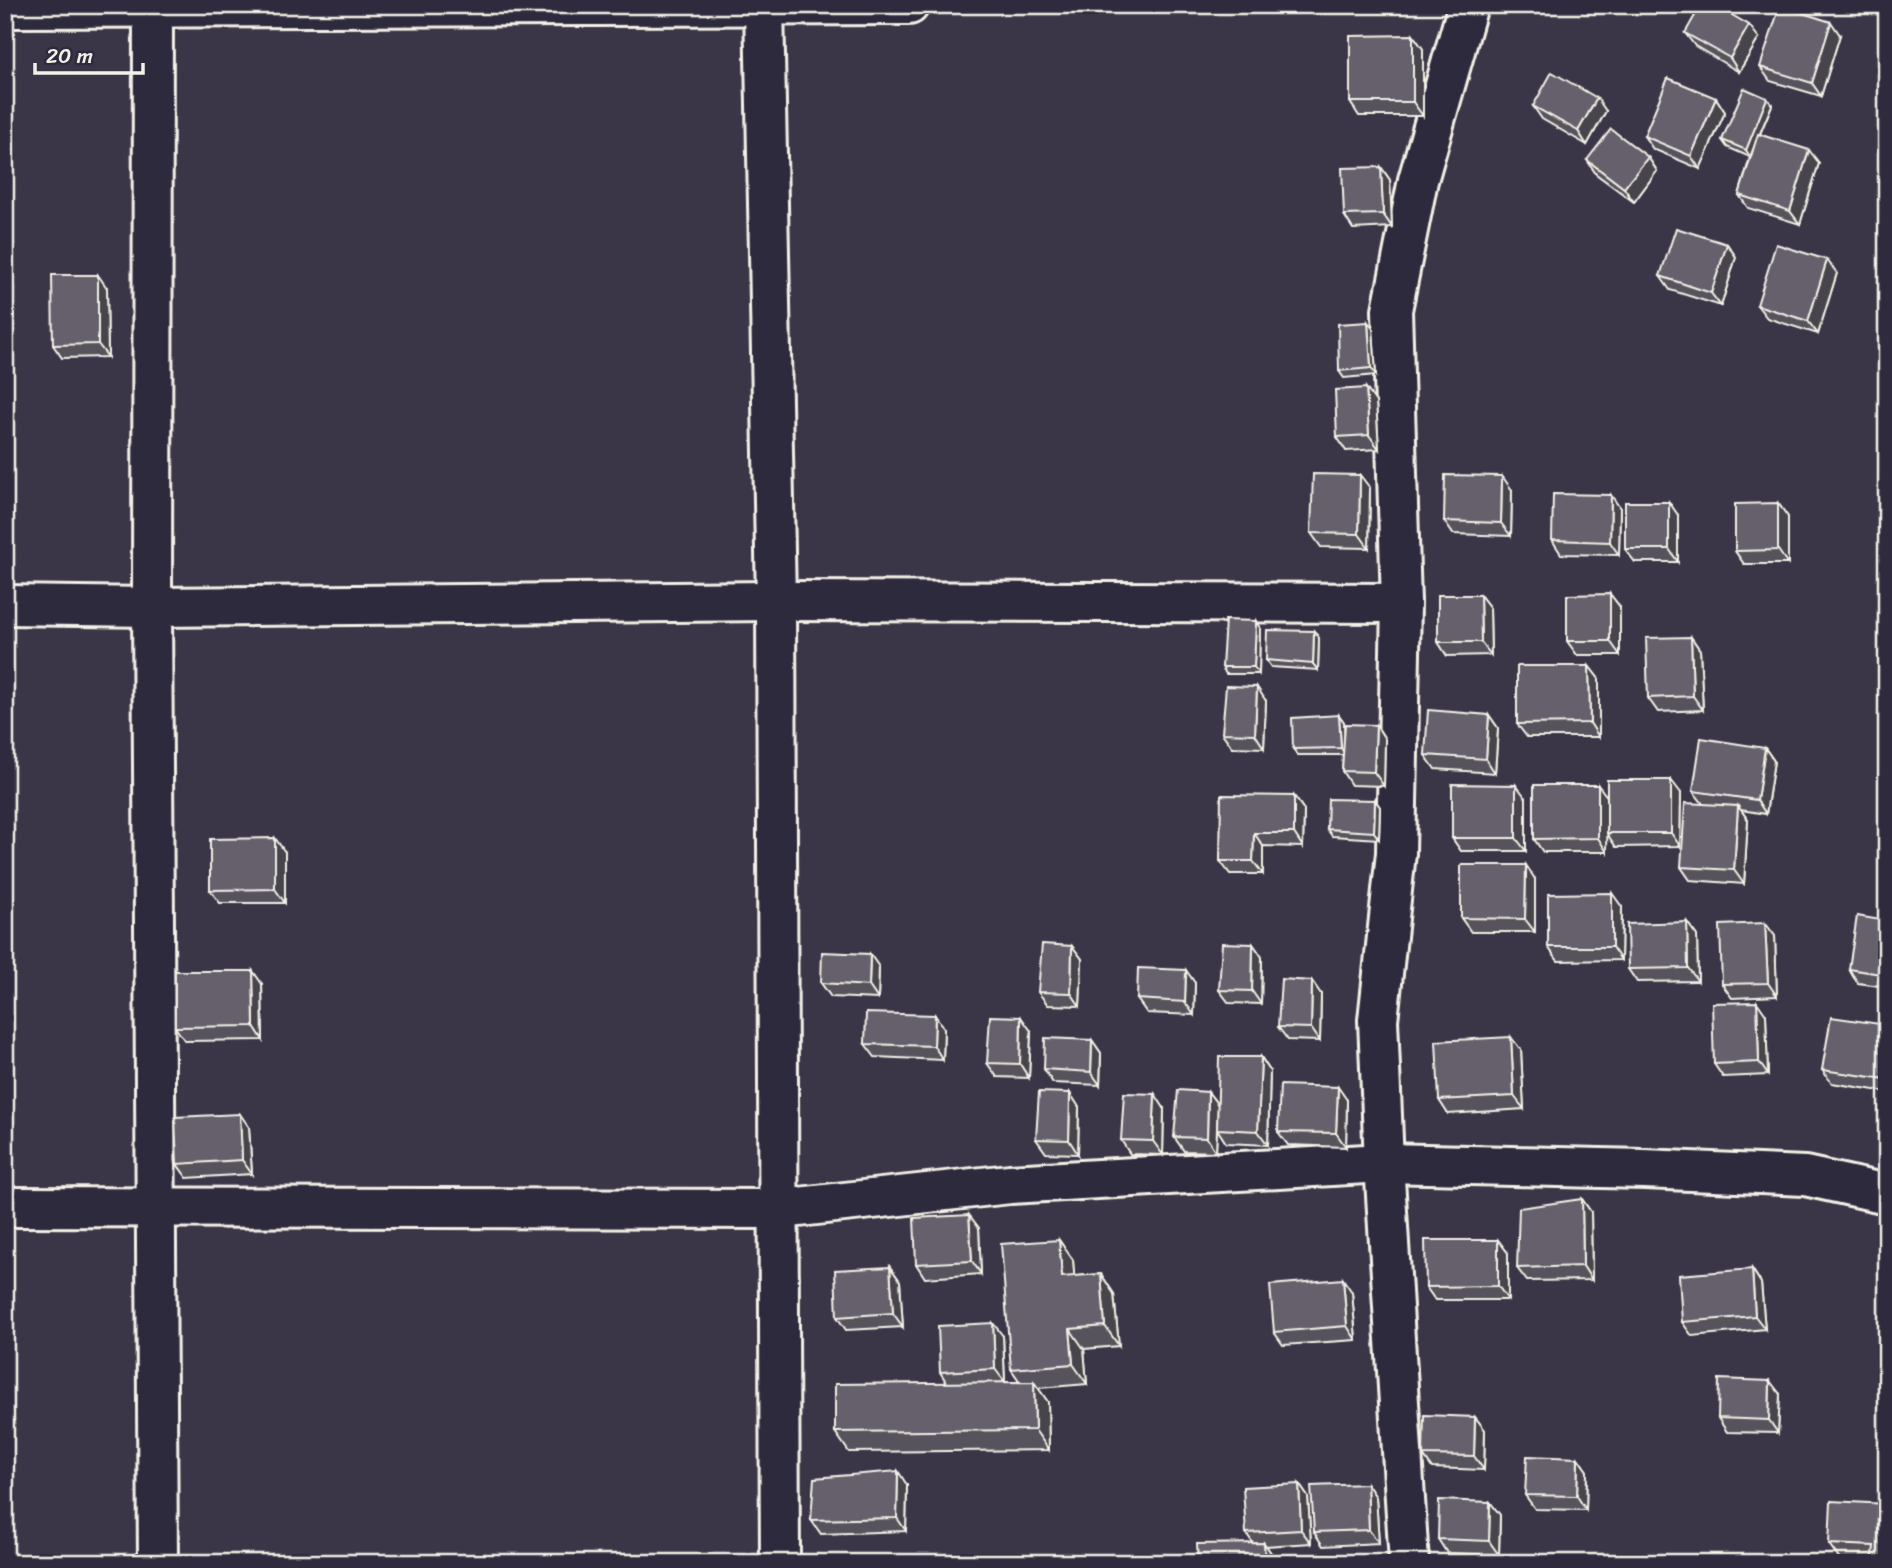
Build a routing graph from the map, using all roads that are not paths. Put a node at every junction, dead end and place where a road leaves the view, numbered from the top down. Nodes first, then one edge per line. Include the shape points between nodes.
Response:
1 (909, 5) edge
2 (1468, 5) edge
3 (764, 6) edge
4 (153, 7) edge
5 (5, 8) edge
6 (776, 601) junction
7 (1401, 603) junction
8 (5, 605) edge
9 (152, 607) junction
10 (1384, 1163) junction
11 (1887, 1194) edge
12 (5, 1207) edge
13 (155, 1207) junction
14 (780, 1209) junction
15 (158, 1563) edge
16 (780, 1563) edge
17 (1409, 1563) edge

1 - 3 street
2 - 7 street via 1418,180 1392,310
3 - 4 street
3 - 6 street
4 - 5 street
4 - 9 street
6 - 7 street
6 - 9 street
6 - 14 street
7 - 10 street via 1396,853 1378,1020
8 - 9 street
9 - 13 street
10 - 11 street via 1805,1176
10 - 14 street via 1010,1184
10 - 17 street
12 - 13 street
13 - 14 street
13 - 15 street
14 - 16 street

